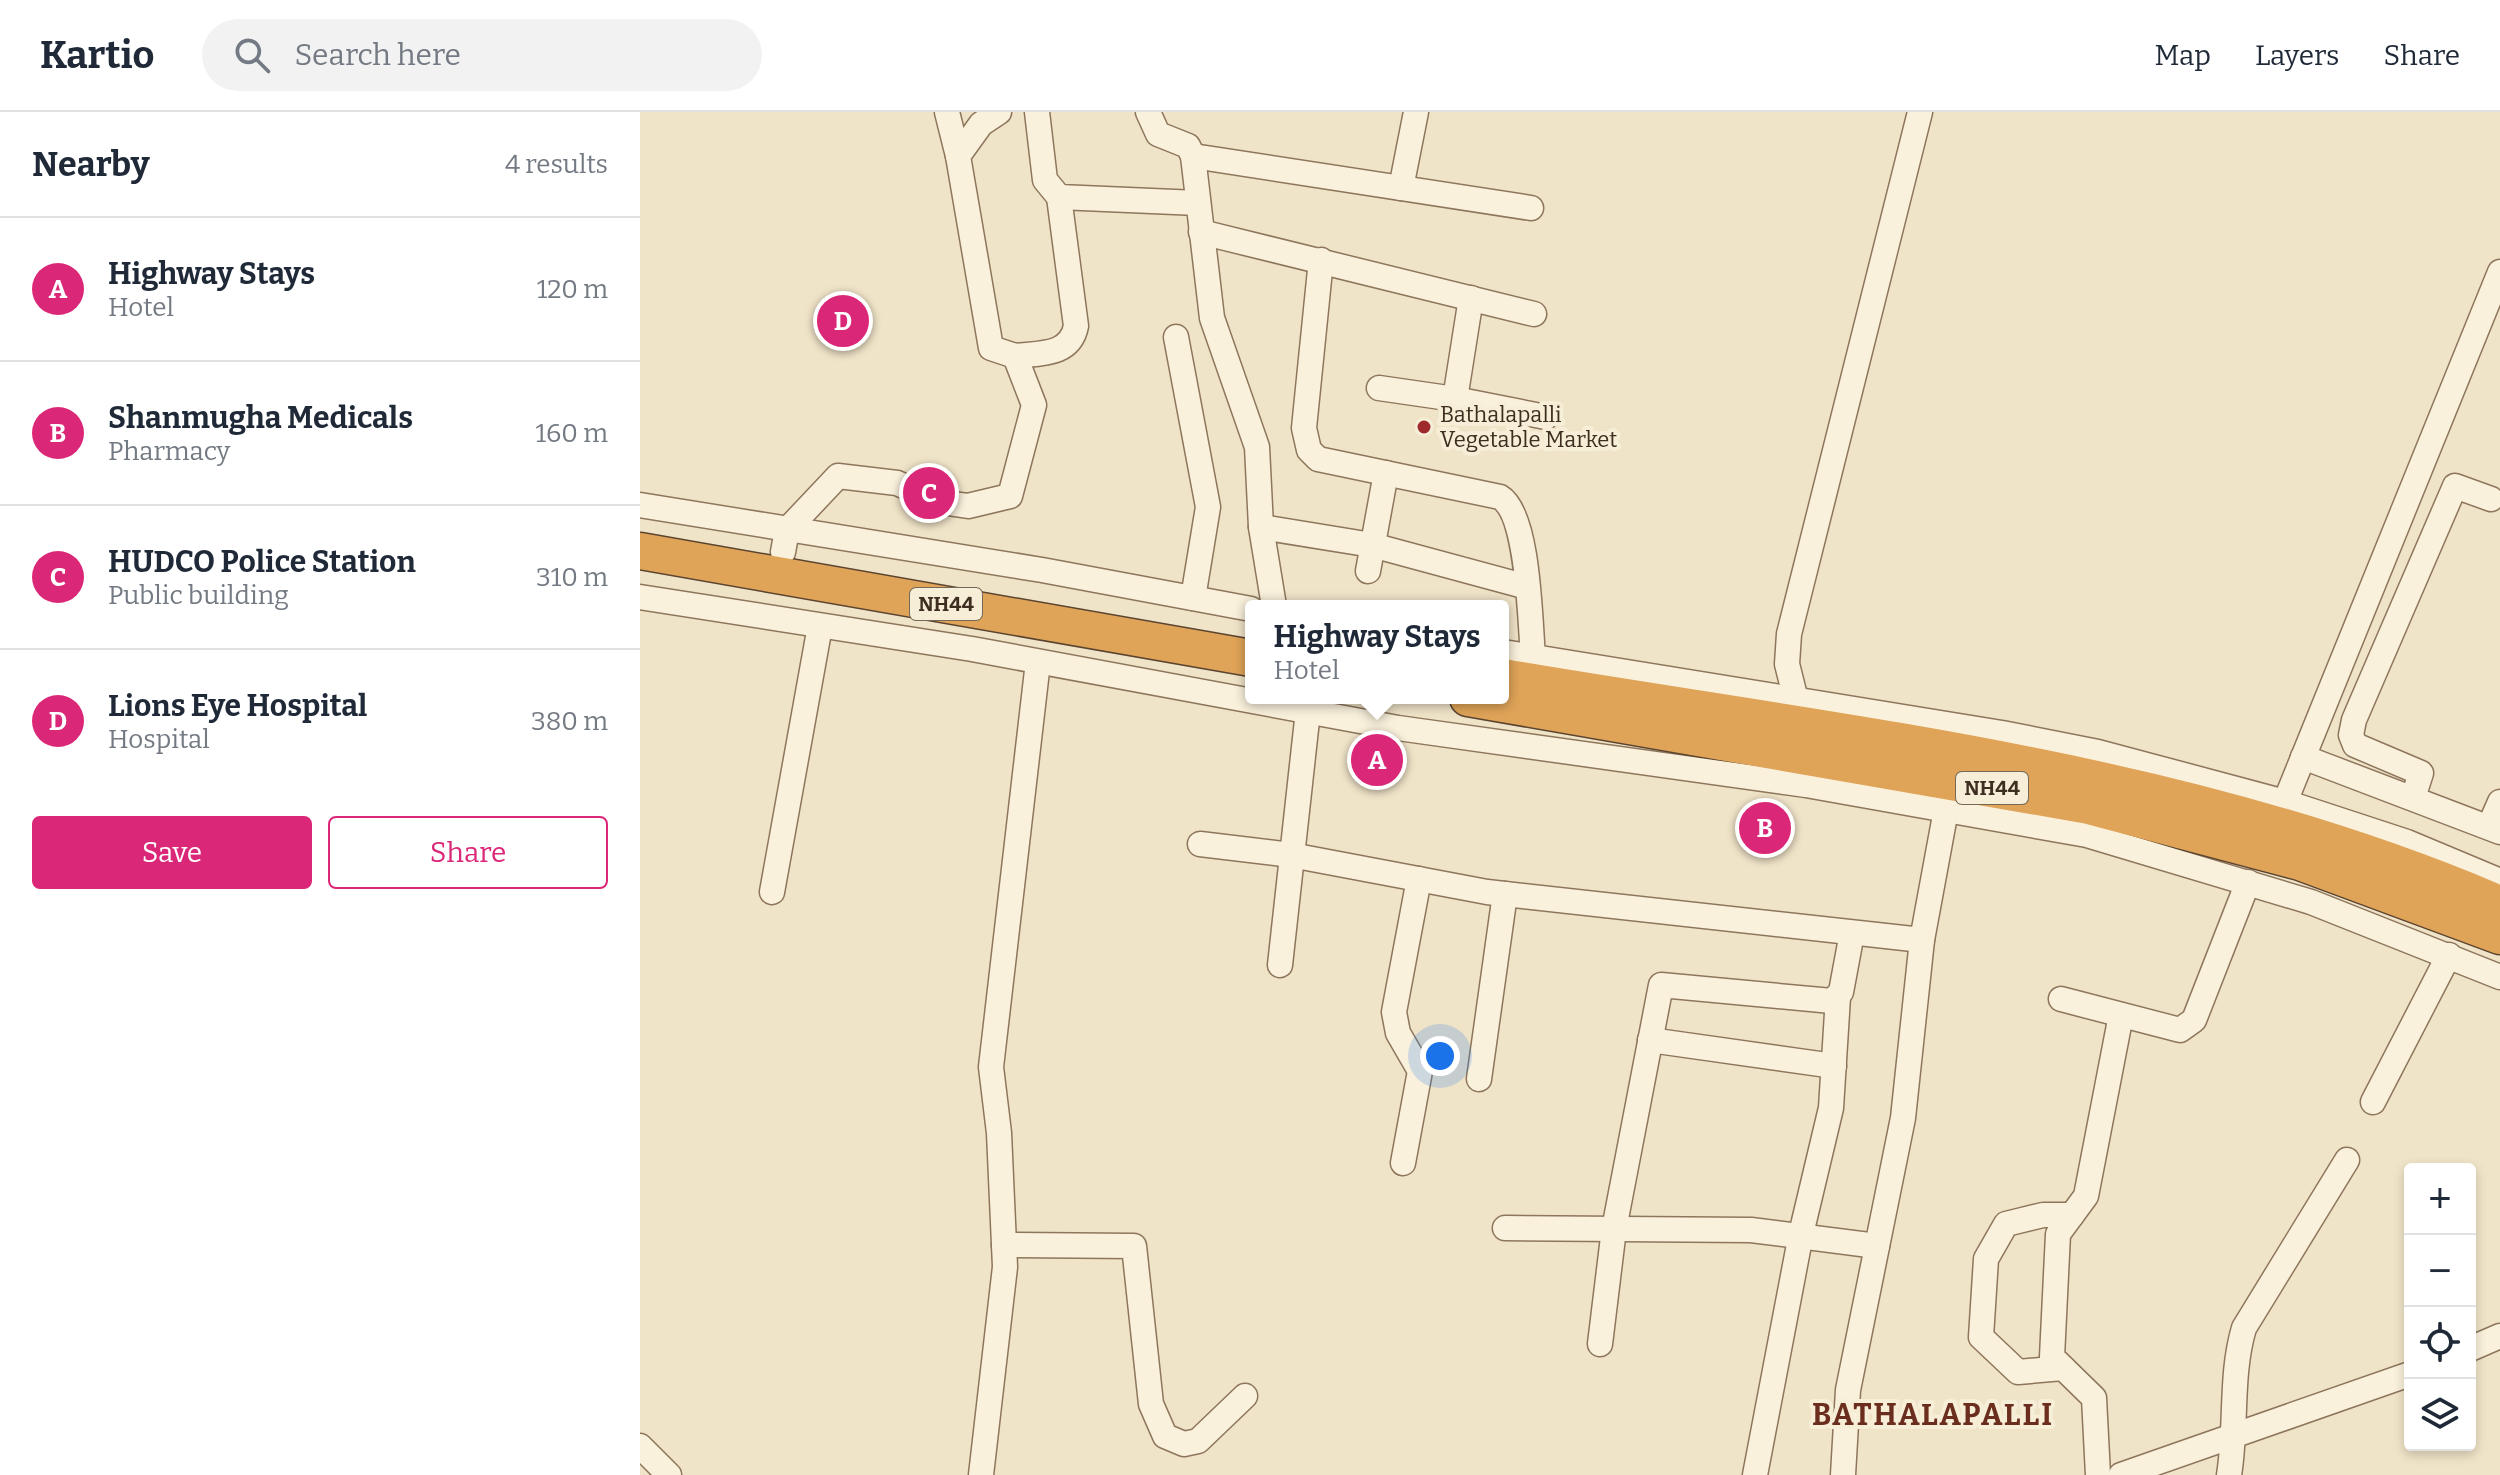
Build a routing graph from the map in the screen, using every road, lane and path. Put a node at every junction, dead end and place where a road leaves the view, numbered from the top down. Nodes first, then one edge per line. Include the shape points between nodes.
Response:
1 (947, 112) edge
2 (999, 112) edge
3 (1037, 112) edge
4 (1148, 112) edge
5 (1416, 112) edge
6 (1920, 112) edge
7 (958, 156) junction
8 (1193, 156) junction
9 (1401, 188) junction
10 (1059, 197) junction
11 (1198, 203) junction
12 (1531, 208) dead end
13 (1201, 232) junction
14 (1321, 260) junction
15 (2500, 272) edge
16 (1471, 298) junction
17 (1534, 314) dead end
18 (1176, 337) dead end
19 (1015, 356) junction
20 (1379, 388) dead end
21 (1455, 399) junction
22 (1546, 417) dead end
23 (2419, 471) junction
24 (1386, 473) junction
25 (2455, 486) junction
26 (2491, 499) dead end
27 (640, 505) edge
28 (640, 527) edge
29 (1261, 527) junction
30 (785, 541) junction
31 (1372, 545) junction
32 (640, 551) edge
33 (1368, 571) dead end
34 (1527, 587) junction
35 (640, 597) edge
36 (1193, 598) junction
37 (1273, 600) edge
38 (1245, 608) edge
39 (820, 626) junction
40 (1245, 632) edge
41 (1509, 653) edge
42 (1245, 657) edge
43 (1533, 657) junction
44 (1038, 662) junction
45 (1509, 678) edge
46 (1245, 700) edge
47 (1269, 704) edge
48 (1502, 704) edge
49 (1308, 711) junction
50 (1800, 714) junction
51 (2303, 757) junction
52 (1843, 764) junction
53 (1806, 785) junction
54 (2413, 798) junction
55 (2285, 802) junction
56 (2500, 802) edge
57 (1946, 810) junction
58 (2495, 829) edge
59 (1200, 844) dead end
60 (1291, 855) junction
61 (1419, 879) junction
62 (2500, 881) edge
63 (2248, 882) junction
64 (772, 892) dead end
65 (1505, 894) junction
66 (2500, 904) edge
67 (1852, 933) junction
68 (2500, 936) edge
69 (1922, 940) junction
70 (2449, 955) junction
71 (1280, 965) dead end
72 (2500, 977) edge
73 (1838, 997) junction
74 (2061, 999) dead end
75 (2121, 1015) junction
76 (1650, 1040) junction
77 (1834, 1066) junction
78 (1479, 1079) dead end
79 (2373, 1102) dead end
80 (2347, 1160) dead end
81 (1403, 1163) dead end
82 (2072, 1215) junction
83 (1505, 1228) dead end
84 (1614, 1229) junction
85 (1801, 1234) junction
86 (1004, 1245) junction
87 (1877, 1246) junction
88 (2500, 1336) edge
89 (1600, 1344) dead end
90 (2476, 1346) edge
91 (2063, 1368) junction
92 (2404, 1376) edge
93 (1245, 1396) dead end
94 (2235, 1437) junction
95 (640, 1446) edge
96 (669, 1475) edge
97 (981, 1475) edge
98 (1755, 1475) edge
99 (1843, 1475) edge
100 (2098, 1475) edge
101 (2121, 1475) edge
102 (2229, 1475) edge

1 - 7 street
2 - 7 street via 981,124
3 - 10 street via 1045,180
4 - 8 street via 1158,134 1188,146
5 - 9 street
6 - 50 street via 1789,634 1787,664
7 - 19 street via 991,348
8 - 9 street
8 - 11 street
9 - 12 street
10 - 11 street
10 - 19 street via 1074,336 1060,350
11 - 13 street
13 - 14 street
13 - 29 street via 1212,318 1257,447
14 - 16 street
14 - 24 street via 1305,440 1318,459
15 - 23 street
16 - 17 street
16 - 21 street
18 - 36 street via 1208,507
19 - 30 street via 1034,405 1010,496 968,506 941,502 897,483 838,476
20 - 21 street
21 - 22 street
23 - 25 street
23 - 51 street
24 - 31 street
24 - 34 street via 1508,501
25 - 26 street
25 - 54 street via 2351,735 2355,745 2421,773
27 - 30 street
28 - 30 highway, NH44
29 - 31 street
29 - 37 street
30 - 36 street via 1042,570
30 - 40 highway, NH44
31 - 33 street
31 - 34 street
32 - 42 highway, NH44
34 - 43 street
35 - 39 street
36 - 38 street
39 - 44 street
39 - 64 street
41 - 43 street
43 - 50 street
44 - 46 street
44 - 86 street via 991,1067
45 - 50 highway, NH44
47 - 49 street
48 - 52 highway, NH44
49 - 53 street
49 - 60 street
50 - 55 street via 2002,733 2098,752
50 - 66 highway, NH44 via 2185,799 2282,826
51 - 54 street
51 - 55 street
52 - 53 highway
52 - 68 highway, NH44 via 2089,806 2228,840
53 - 57 street
54 - 58 street
55 - 62 street via 2407,842
56 - 58 street
57 - 63 street via 2087,835
57 - 69 street
59 - 60 street
60 - 61 street
60 - 71 street
61 - 65 street
61 - 81 street via 1394,1012 1398,1033 1420,1077
63 - 70 street
63 - 75 street via 2191,1024 2180,1030
65 - 67 street
65 - 78 street
67 - 69 street
67 - 73 street
69 - 87 street via 1903,1118
70 - 72 street
70 - 79 street
73 - 76 street via 1832,1001 1661,985
73 - 77 street
74 - 75 street
75 - 82 street via 2086,1196
76 - 77 street
76 - 84 street
77 - 85 street via 1831,1108
80 - 94 street via 2244,1328 2236,1354
82 - 91 street via 2058,1234 2052,1357
82 - 91 street via 2006,1224 1986,1259 1981,1337 2018,1372
83 - 84 street
84 - 85 street
84 - 89 street
85 - 87 street
85 - 98 street
86 - 93 street via 1134,1246 1151,1404 1165,1436 1184,1444 1198,1441
86 - 97 street
87 - 99 street via 1848,1390
88 - 90 street
91 - 100 street via 2094,1398
92 - 94 street
94 - 101 street
94 - 102 street
95 - 96 street

